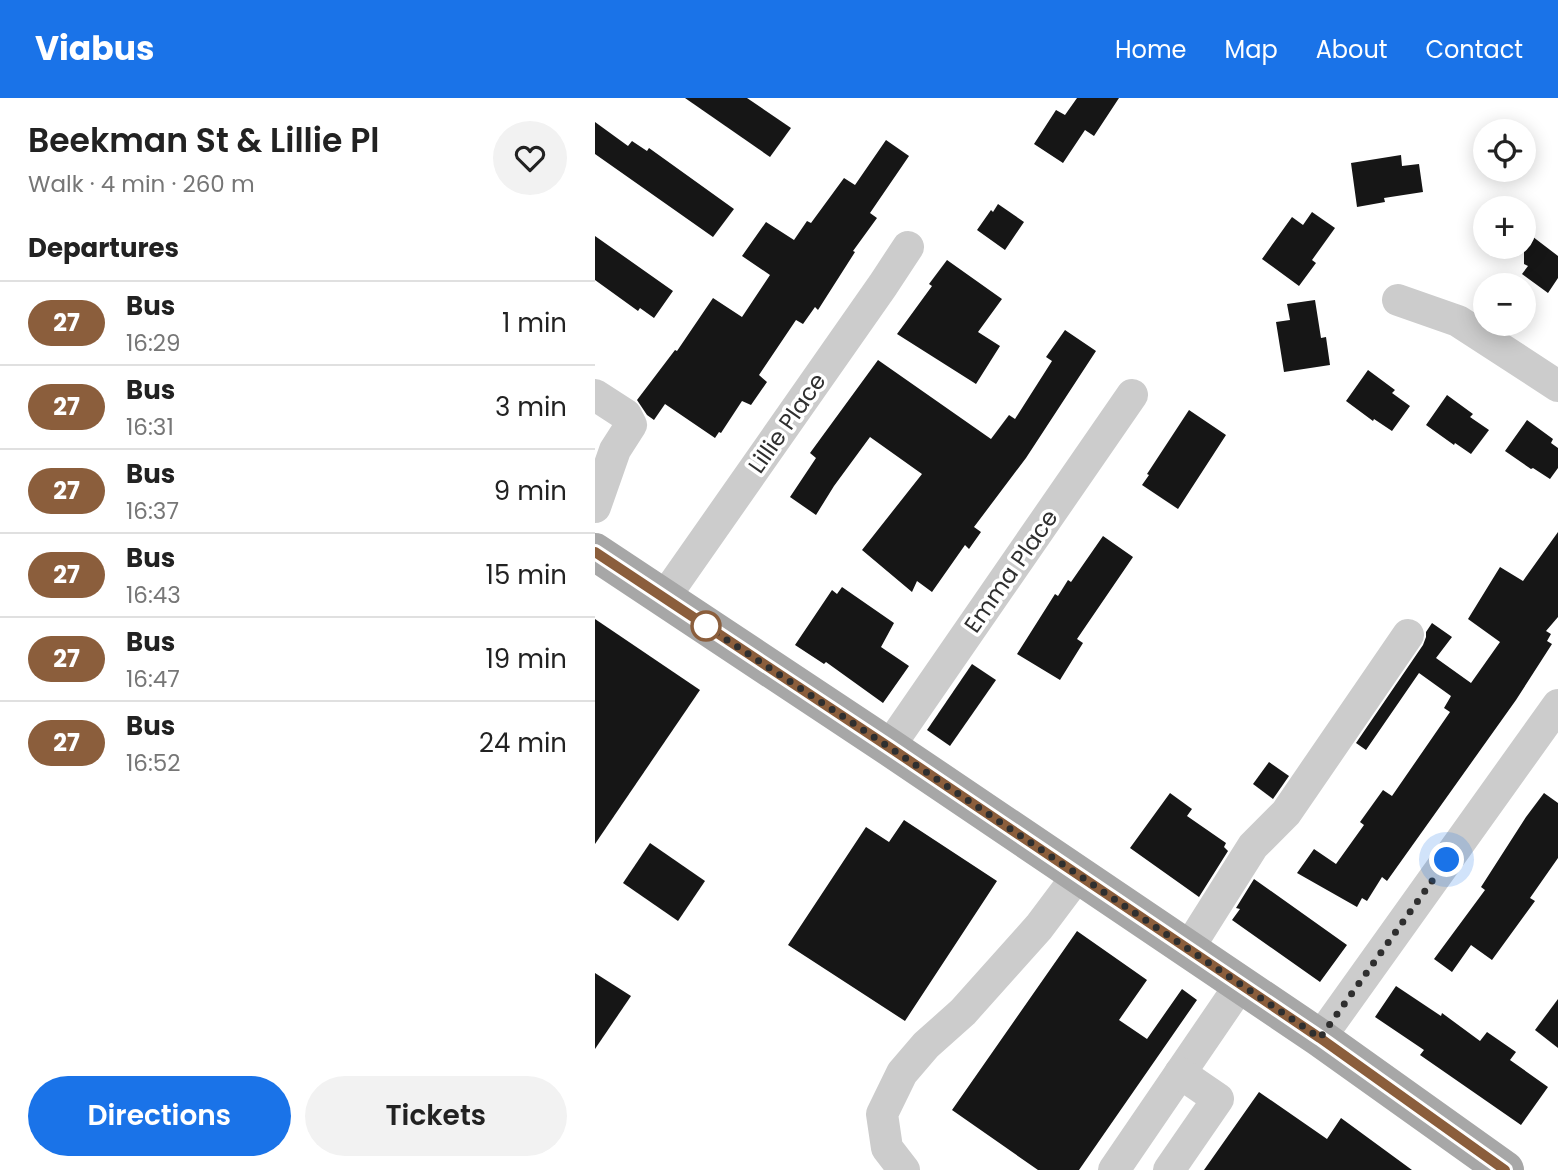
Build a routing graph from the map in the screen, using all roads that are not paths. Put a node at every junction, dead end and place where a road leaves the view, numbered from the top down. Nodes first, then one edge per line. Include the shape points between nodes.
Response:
1 (908, 247) dead end
2 (1398, 300) dead end
3 (1558, 386) edge
4 (595, 395) edge
5 (1132, 395) dead end
6 (595, 507) edge
7 (595, 552) edge
8 (664, 598) junction
9 (1408, 635) dead end
10 (1558, 705) edge
11 (889, 747) junction
12 (1078, 874) junction
13 (1188, 948) junction
14 (1241, 984) junction
15 (1320, 1038) junction
16 (1180, 1073) junction
17 (905, 1170) edge
18 (1114, 1170) edge
19 (1169, 1170) edge
20 (1505, 1170) edge

1 - 8 street, Lillie Place
2 - 3 street via 1458,321
4 - 6 street via 626,415 631,425 615,450
5 - 11 street, Emma Place
7 - 8 main road
8 - 11 main road
9 - 13 street via 1286,813 1253,846
10 - 15 street
11 - 12 main road
12 - 13 main road
12 - 17 street via 1039,927 902,1073 882,1114 887,1148
13 - 14 main road
14 - 15 main road
14 - 16 street
15 - 20 main road
16 - 18 street
16 - 19 street via 1218,1099

